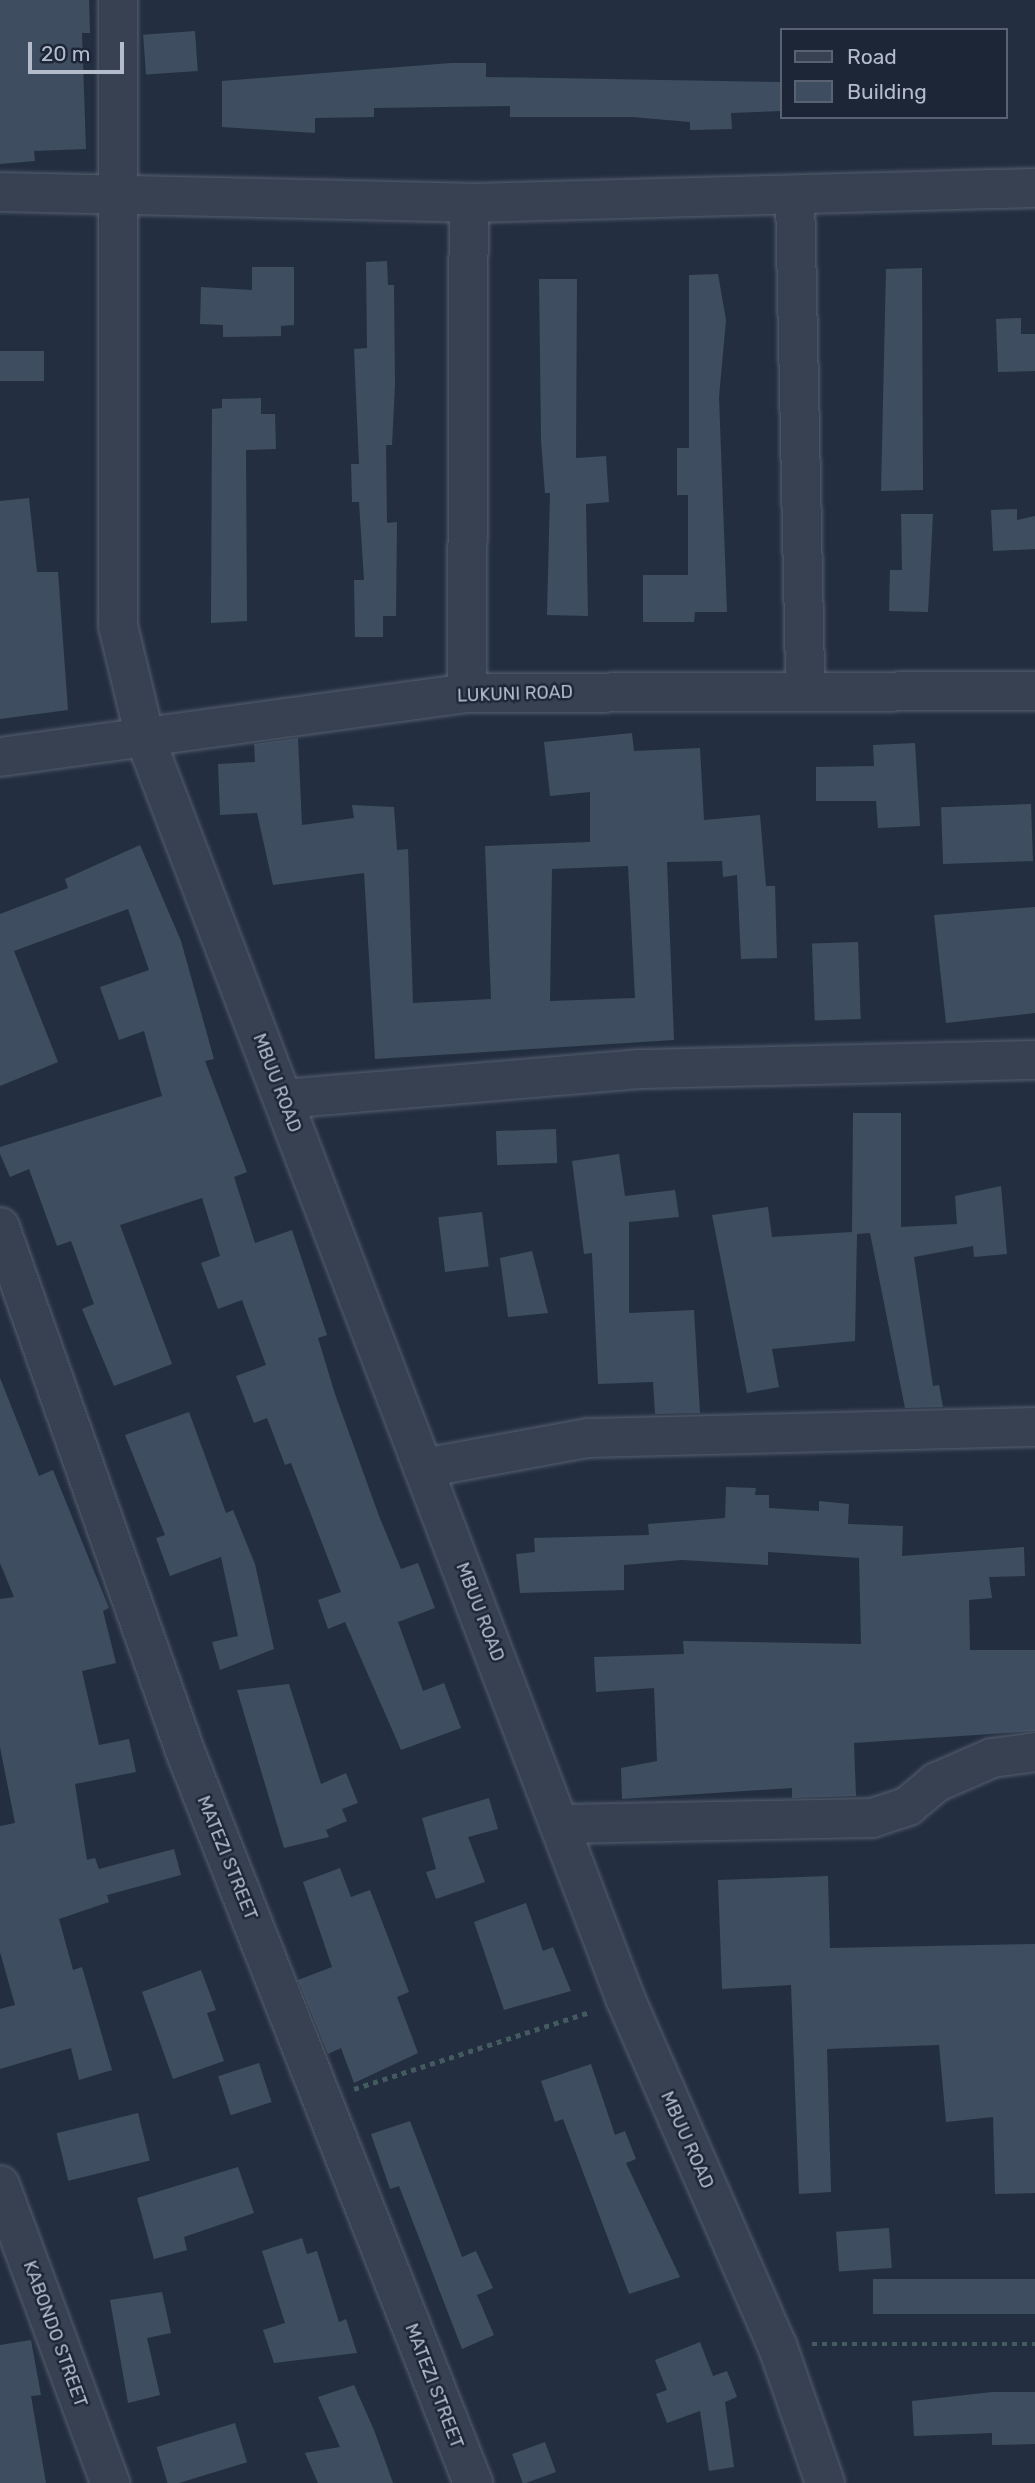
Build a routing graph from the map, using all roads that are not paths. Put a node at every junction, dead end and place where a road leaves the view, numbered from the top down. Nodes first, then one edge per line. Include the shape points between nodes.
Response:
1 (118, 0) edge
2 (1035, 188) edge
3 (0, 192) edge
4 (114, 194) junction
5 (795, 196) junction
6 (469, 203) junction
7 (805, 689) junction
8 (1035, 691) edge
9 (467, 694) junction
10 (145, 738) junction
11 (0, 757) edge
12 (1035, 1060) edge
13 (283, 1099) junction
14 (0, 1227) edge
15 (1035, 1427) edge
16 (424, 1468) junction
17 (1035, 1752) edge
18 (563, 1824) junction
19 (0, 2185) edge
20 (110, 2483) edge
21 (472, 2483) edge
22 (825, 2483) edge

1 - 4 street, MBUU ROAD
2 - 5 street
3 - 4 street
4 - 6 street
4 - 10 street, MBUU ROAD via 118,626
5 - 6 street
5 - 7 street
6 - 9 street
7 - 8 street, LUKUNI ROAD
7 - 9 street, LUKUNI ROAD
9 - 10 street, LUKUNI ROAD
10 - 11 street, LUKUNI ROAD
10 - 13 street, MBUU ROAD
12 - 13 street via 640,1069
13 - 16 street, MBUU ROAD
14 - 21 street, MATEZI STREET via 185,1751
15 - 16 street via 588,1438
16 - 18 street, MBUU ROAD
17 - 18 street via 992,1758 937,1782 908,1806 872,1818
18 - 22 street, MBUU ROAD via 626,2000 777,2345
19 - 20 street, KABONDO STREET

